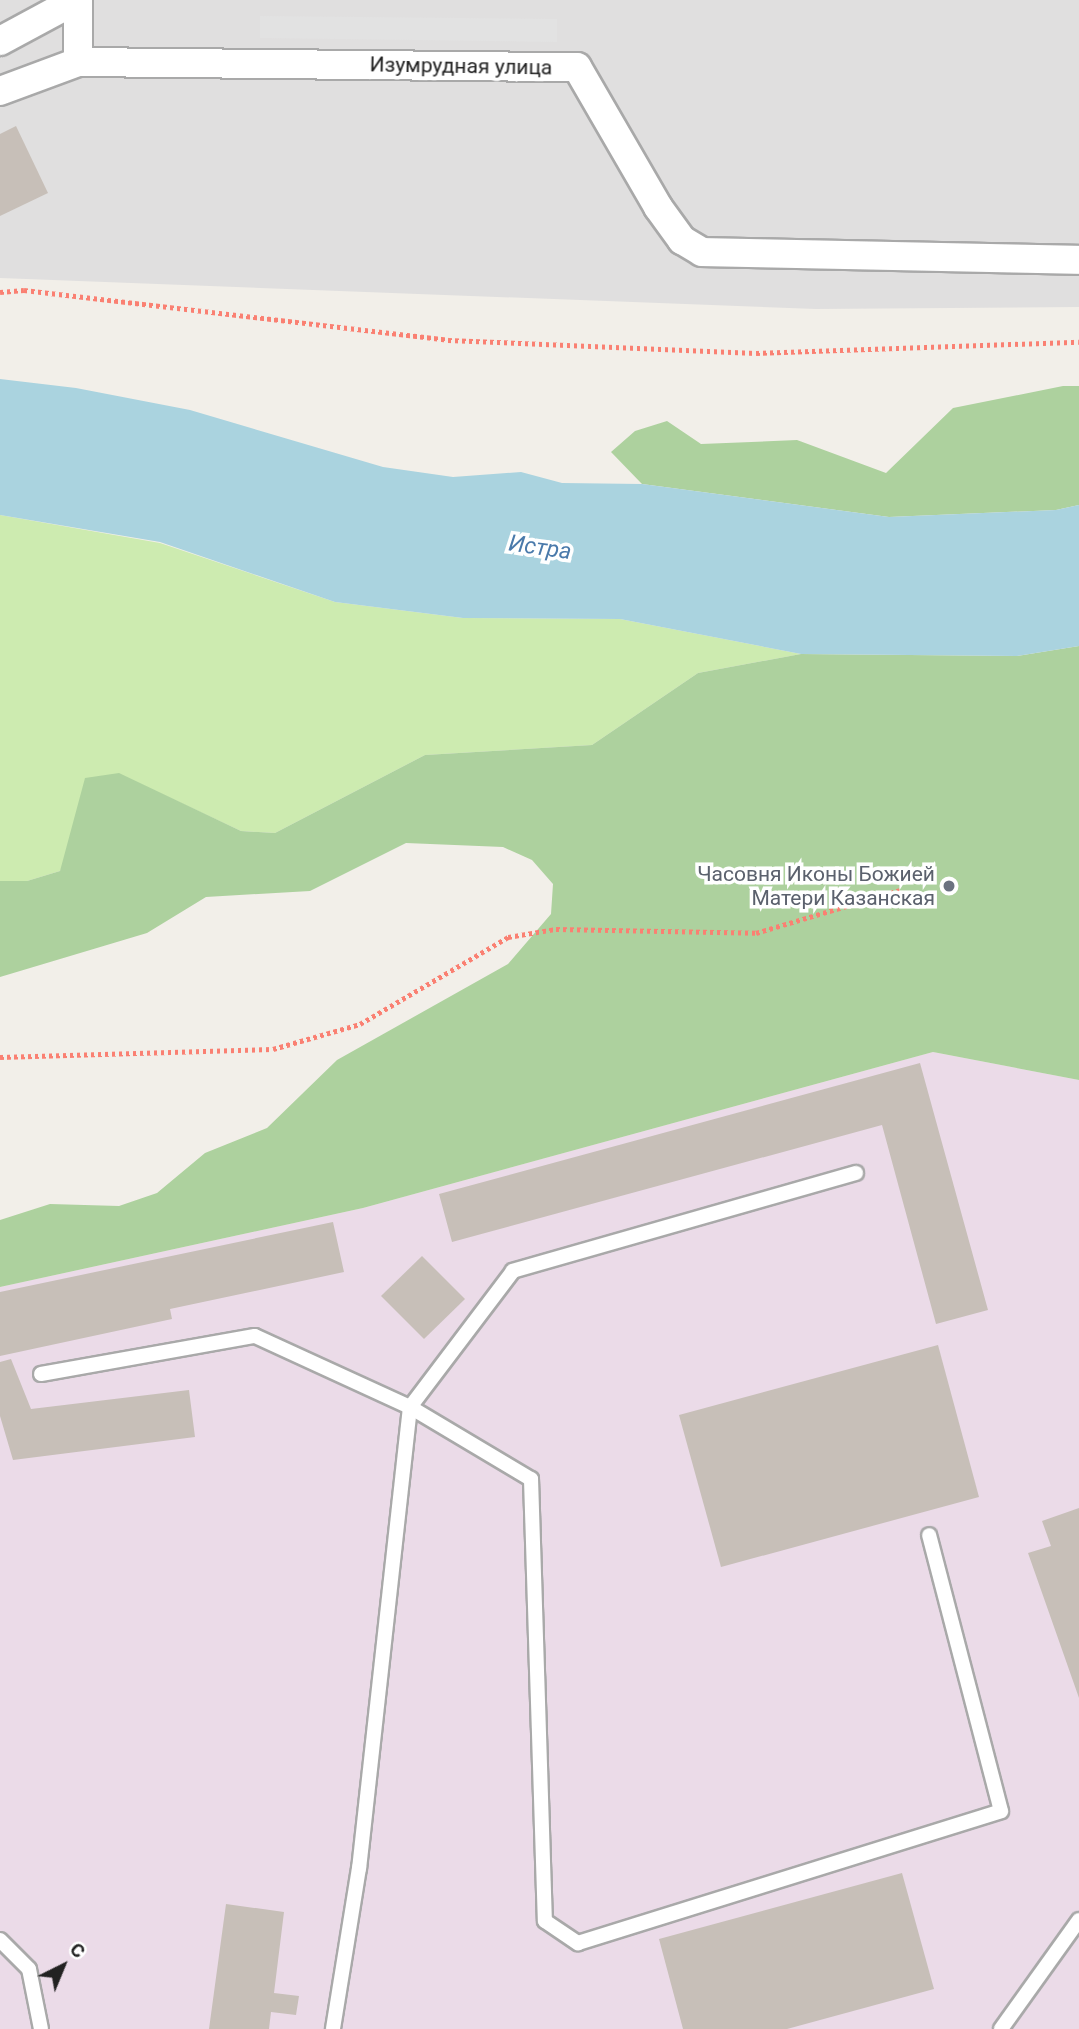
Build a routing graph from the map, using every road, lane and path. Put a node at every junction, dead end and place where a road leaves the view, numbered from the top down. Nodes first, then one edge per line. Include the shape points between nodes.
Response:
1 (77, 0) edge
2 (0, 41) edge
3 (78, 62) junction
4 (0, 90) edge
5 (1079, 260) edge
6 (0, 292) edge
7 (1079, 342) edge
8 (900, 891) dead end
9 (0, 1057) edge
10 (856, 1173) dead end
11 (41, 1374) dead end
12 (410, 1407) junction
13 (929, 1535) dead end
14 (1079, 1920) edge
15 (0, 1940) edge
16 (41, 2029) edge
17 (333, 2029) edge
18 (1001, 2029) edge

1 - 2 street
1 - 3 street
3 - 4 street
3 - 5 street, Изумрудная улица via 577,67 658,207 682,240 702,252
6 - 7 path via 24,290 448,340 756,353
8 - 9 path via 756,933 556,929 508,937 360,1024 273,1049
10 - 12 lane via 513,1271
11 - 12 lane via 256,1336
12 - 13 lane via 531,1479 545,1920 578,1943 1002,1811
12 - 17 lane via 359,1868
14 - 18 lane
15 - 16 lane via 29,1969

